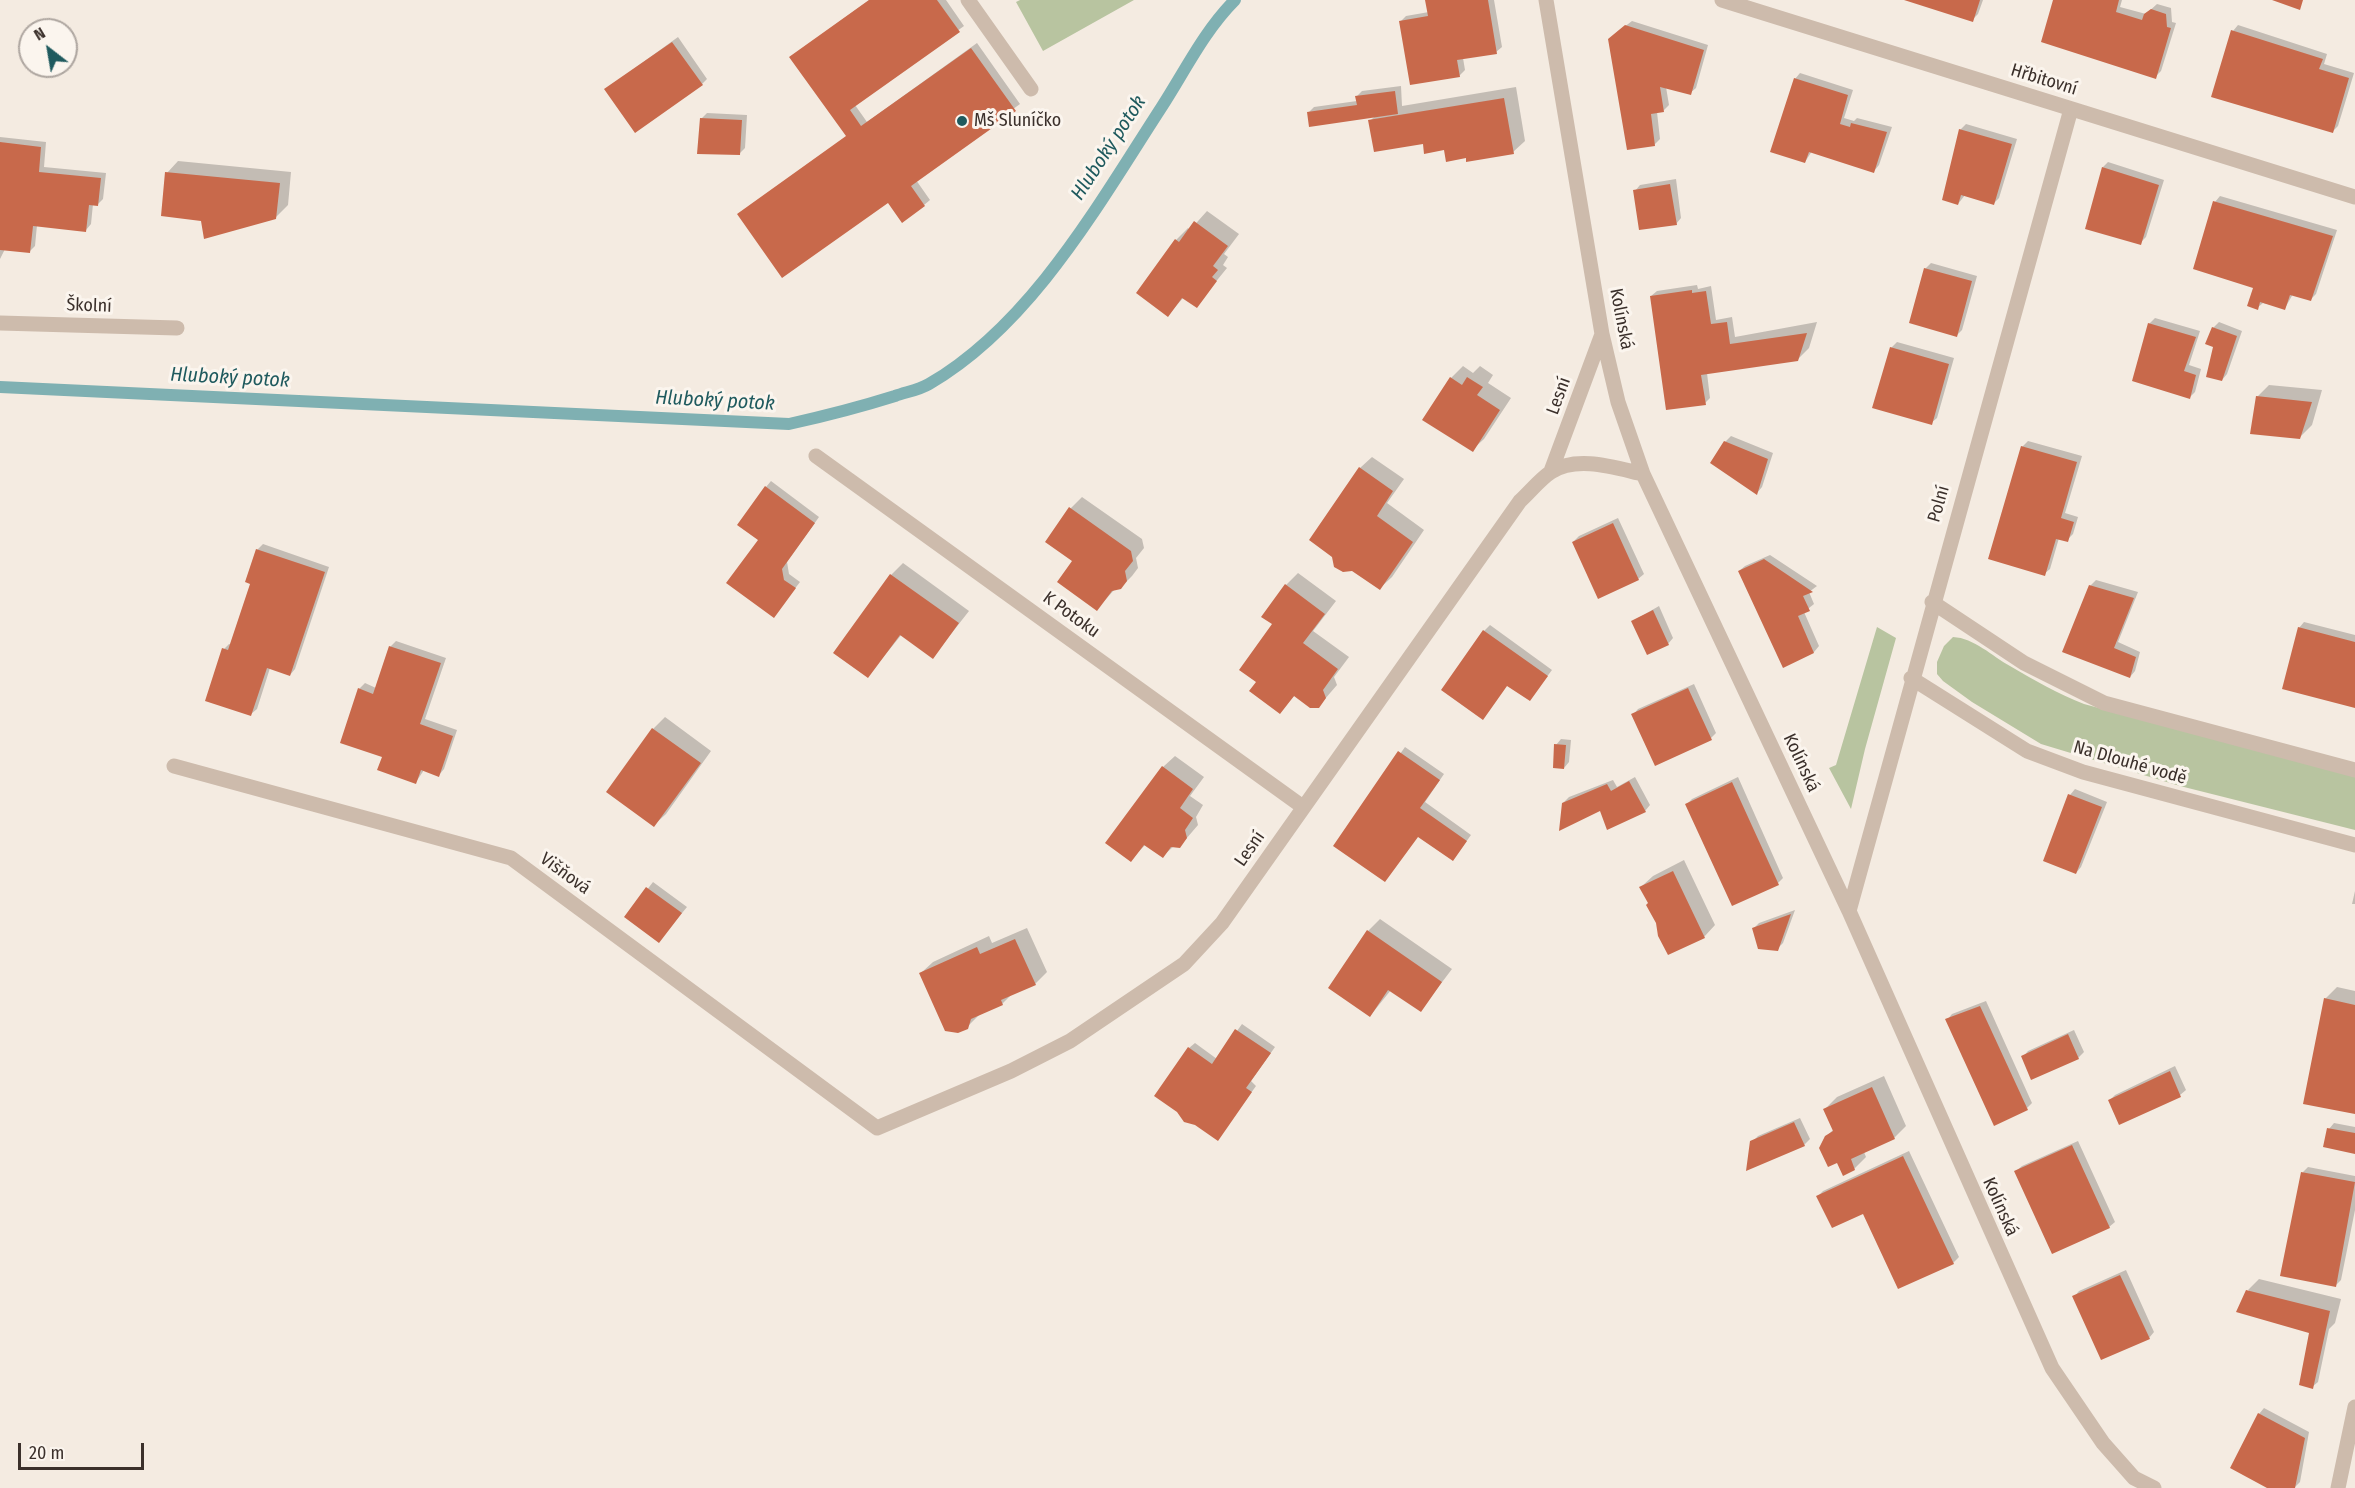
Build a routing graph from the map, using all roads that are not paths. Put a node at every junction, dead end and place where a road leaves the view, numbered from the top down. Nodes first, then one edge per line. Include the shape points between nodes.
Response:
1 (968, 0) edge
2 (1546, 0) edge
3 (1722, 0) edge
4 (1031, 89) dead end
5 (2071, 109) junction
6 (2355, 197) edge
7 (0, 323) edge
8 (177, 328) dead end
9 (1602, 334) junction
10 (816, 456) dead end
11 (1551, 471) junction
12 (1644, 474) junction
13 (1932, 602) junction
14 (1911, 678) junction
15 (174, 766) dead end
16 (2355, 770) edge
17 (1303, 807) junction
18 (2355, 845) edge
19 (1849, 911) junction
20 (877, 1128) joint
21 (2355, 1407) edge
22 (2135, 1483) edge
23 (2154, 1488) edge
24 (2338, 1488) edge

1 - 4 street
2 - 9 street, Kolínská
3 - 5 street, Hřbitovní
5 - 6 street, Hřbitovní
5 - 13 street, Polní
7 - 8 street, Školní
9 - 11 street, Lesní
9 - 12 street, Kolínská via 1618,402
10 - 17 street, K Potoku
11 - 12 street via 1581,464
11 - 17 street, Lesní via 1520,501
12 - 19 street, Kolínská
13 - 14 street, Polní
13 - 16 street via 2024,663 2104,704
14 - 18 street, Na Dlouhé vodě via 2027,750 2083,772
14 - 19 street, Polní
15 - 20 street, Višňová via 511,858
17 - 20 street, Lesní via 1222,922 1184,964 1070,1041 1011,1071
19 - 22 street, Kolínská via 2052,1368
21 - 24 street
22 - 23 street, Kolínská

